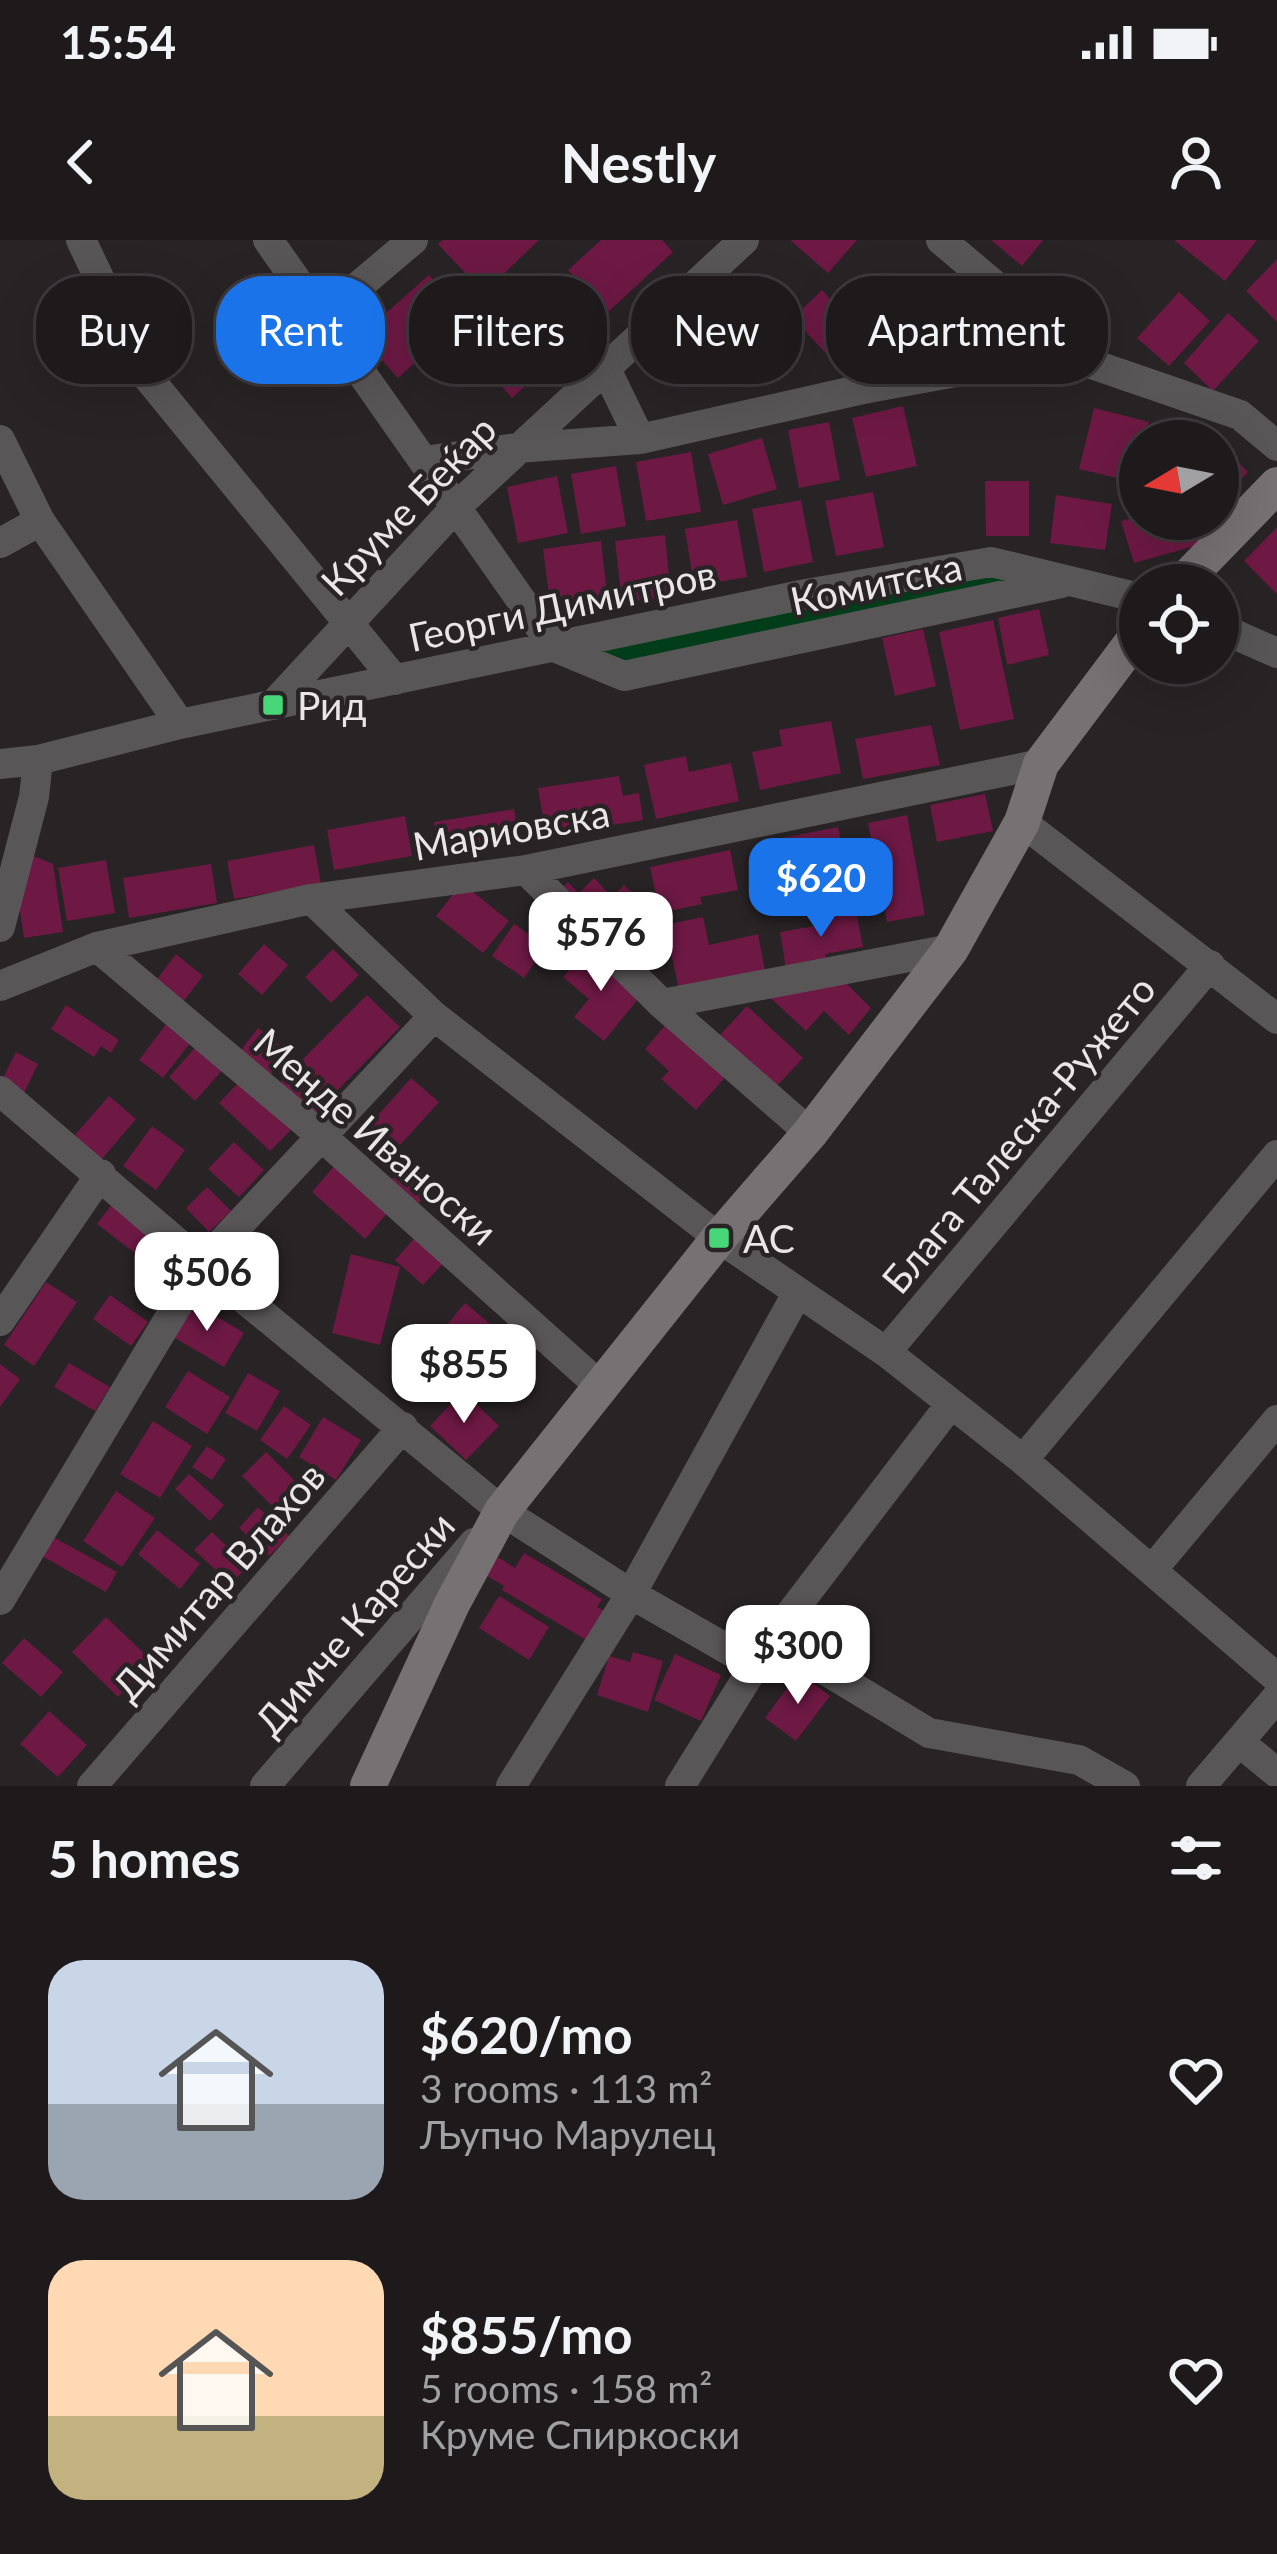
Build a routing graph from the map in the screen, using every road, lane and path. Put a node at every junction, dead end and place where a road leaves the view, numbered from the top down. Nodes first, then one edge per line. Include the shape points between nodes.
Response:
1 (81, 240) edge
2 (268, 240) edge
3 (413, 240) edge
4 (745, 240) edge
5 (940, 240) edge
6 (293, 276) edge
7 (370, 276) edge
8 (983, 276) edge
9 (607, 362) edge
10 (1108, 370) edge
11 (607, 371) edge
12 (369, 384) edge
13 (584, 384) edge
14 (885, 384) edge
15 (640, 439) junction
16 (0, 440) edge
17 (1277, 446) edge
18 (517, 448) junction
19 (424, 461) junction
20 (1277, 484) edge
21 (456, 507) junction
22 (40, 521) junction
23 (0, 543) edge
24 (1200, 564) edge
25 (1070, 581) junction
26 (1119, 593) edge
27 (347, 622) junction
28 (1239, 636) edge
29 (554, 647) junction
30 (1277, 652) edge
31 (1119, 660) edge
32 (395, 680) junction
33 (273, 705) junction
34 (180, 724) junction
35 (38, 760) junction
36 (0, 764) edge
37 (1041, 764) junction
38 (1022, 822) junction
39 (526, 870) junction
40 (311, 899) junction
41 (0, 927) edge
42 (98, 946) junction
43 (951, 950) junction
44 (1210, 964) junction
45 (0, 986) edge
46 (662, 1004) junction
47 (434, 1016) junction
48 (1277, 1019) edge
49 (0, 1091) edge
50 (810, 1133) junction
51 (319, 1134) junction
52 (1277, 1155) edge
53 (101, 1174) junction
54 (718, 1238) junction
55 (202, 1264) junction
56 (798, 1292) junction
57 (0, 1321) edge
58 (886, 1352) junction
59 (601, 1387) junction
60 (950, 1405) junction
61 (1277, 1420) edge
62 (403, 1427) junction
63 (1023, 1460) junction
64 (502, 1511) junction
65 (1152, 1570) junction
66 (632, 1594) junction
67 (0, 1600) edge
68 (764, 1652) junction
69 (1277, 1678) edge
70 (1277, 1697) edge
71 (1239, 1742) junction
72 (1079, 1760) junction
73 (1277, 1773) edge
74 (92, 1786) edge
75 (266, 1786) edge
76 (368, 1786) edge
77 (511, 1786) edge
78 (680, 1786) edge
79 (1056, 1786) edge
80 (1124, 1786) edge
81 (1201, 1786) edge

1 - 27 street via 146,374
2 - 6 street
3 - 7 street
4 - 9 street, Круме Беќар
5 - 8 street
10 - 17 street via 1240,415
11 - 15 street
12 - 19 street
13 - 18 street, Круме Беќар
14 - 15 street
15 - 18 street
16 - 22 street
18 - 19 street
18 - 21 street, Круме Беќар
19 - 21 street
20 - 24 street
21 - 27 street, Круме Беќар
21 - 29 street
22 - 23 street
22 - 34 street
25 - 26 street, Георги Димитров
25 - 29 street, Георги Димитров via 991,562
25 - 29 street, Комитска via 624,676
27 - 32 street
27 - 33 street, Круме Беќар
28 - 30 street
29 - 32 street, Георги Димитров
31 - 37 street
32 - 33 street, Георги Димитров
33 - 34 street, Георги Димитров
34 - 35 street, Георги Димитров
35 - 36 street, Георги Димитров
35 - 41 street
37 - 38 street
37 - 39 street, Мариовска
38 - 43 street
38 - 44 street, Блага Талеска-Ружето
39 - 40 street, Мариовска
39 - 46 street
40 - 42 street, Мариовска
40 - 47 street, Блага Талеска-Ружето
42 - 45 street, Мариовска
42 - 51 street, Менде Иваноски
43 - 46 street
43 - 50 street
44 - 48 street, Блага Талеска-Ружето
44 - 58 street, Блага Талеска-Ружето
46 - 50 street
47 - 51 street
47 - 54 street, Блага Талеска-Ружето
49 - 53 street
50 - 54 street
51 - 55 street
51 - 59 street, Менде Иваноски
52 - 63 street
53 - 55 street
53 - 57 street
54 - 56 street, Блага Талеска-Ружето
54 - 59 street
55 - 62 street
55 - 67 street
56 - 58 street, Блага Талеска-Ружето
56 - 66 street
58 - 60 street, Блага Талеска-Ружето
59 - 64 street
60 - 63 street, Блага Талеска-Ружето
60 - 68 street
61 - 65 street
62 - 64 street
62 - 74 street, Димитар Влахов
63 - 65 street, Блага Талеска-Ружето
64 - 66 street
64 - 75 street, Димче Карески
64 - 76 street
65 - 69 street, Блага Талеска-Ружето
66 - 68 street
66 - 77 street
68 - 72 street via 929,1733
68 - 78 street
70 - 71 street
71 - 73 street
71 - 81 street
72 - 79 street
72 - 80 street

